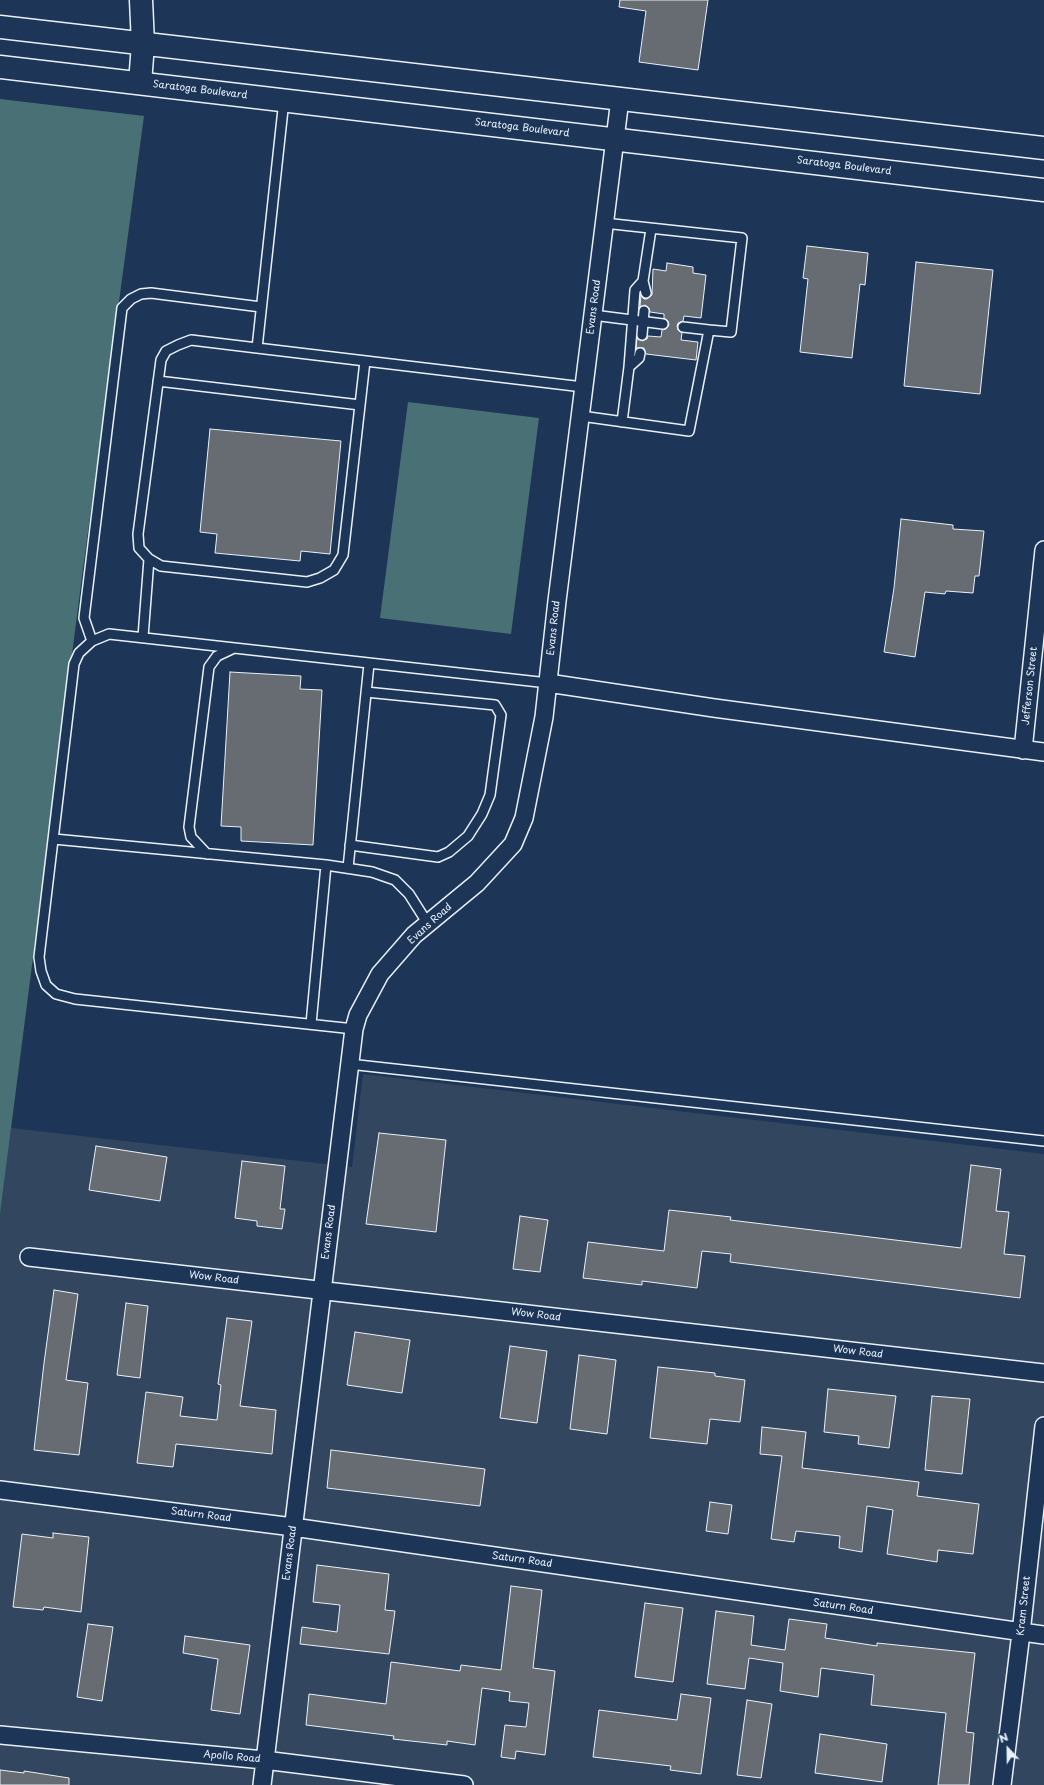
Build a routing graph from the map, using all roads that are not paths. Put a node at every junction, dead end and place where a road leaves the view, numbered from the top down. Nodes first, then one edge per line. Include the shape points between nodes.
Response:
1 (141, 0) edge
2 (0, 27) edge
3 (143, 44) junction
4 (0, 67) edge
5 (140, 83) junction
6 (620, 99) junction
7 (284, 100) junction
8 (615, 138) junction
9 (1044, 148) edge
10 (1044, 190) edge
11 (604, 224) junction
12 (651, 229) junction
13 (643, 281) junction
14 (646, 293) dead end
15 (261, 307) junction
16 (644, 311) dead end
17 (593, 315) junction
18 (633, 320) junction
19 (643, 321) junction
20 (663, 324) dead end
21 (683, 327) dead end
22 (709, 330) junction
23 (642, 335) dead end
24 (257, 348) junction
25 (640, 353) dead end
26 (365, 361) junction
27 (629, 368) junction
28 (158, 381) junction
29 (583, 387) junction
30 (360, 405) junction
31 (581, 416) junction
32 (622, 422) junction
33 (1044, 550) edge
34 (149, 559) junction
35 (143, 637) junction
36 (92, 641) junction
37 (234, 648) junction
38 (369, 664) junction
39 (548, 683) junction
40 (366, 692) junction
41 (1023, 750) junction
42 (1044, 752) edge
43 (54, 839) junction
44 (350, 845) junction
45 (207, 854) junction
46 (326, 865) junction
47 (348, 868) junction
48 (428, 924) junction
49 (312, 1024) junction
50 (354, 1029) junction
51 (349, 1064) junction
52 (1044, 1141) edge
53 (29, 1257) dead end
54 (322, 1291) junction
55 (1044, 1373) edge
56 (1044, 1426) edge
57 (0, 1490) edge
58 (294, 1527) junction
59 (1021, 1633) junction
60 (1044, 1635) edge
61 (0, 1735) edge
62 (264, 1760) junction
63 (262, 1785) edge
64 (464, 1785) edge
65 (1002, 1785) edge

1 - 3 main road
2 - 3 main road
3 - 5 main road
3 - 6 main road
4 - 5 main road, Saratoga Boulevard
5 - 7 main road, Saratoga Boulevard
6 - 8 street, Evans Road
6 - 9 main road
7 - 8 main road, Saratoga Boulevard
7 - 15 lane
8 - 10 main road, Saratoga Boulevard
8 - 11 street, Evans Road
11 - 12 lane
11 - 17 street, Evans Road
12 - 13 lane
12 - 22 lane via 742,238 731,332
13 - 14 lane
13 - 18 lane via 635,290
15 - 24 lane
15 - 36 lane via 151,293 131,299 122,308 84,618
16 - 19 lane
17 - 18 lane
17 - 29 street, Evans Road
18 - 19 lane
18 - 27 lane
19 - 20 lane
19 - 23 lane
21 - 22 lane
22 - 32 lane via 689,431
24 - 26 lane
24 - 28 lane via 191,340 178,344 166,352 161,360
25 - 27 lane via 640,358
26 - 29 lane
26 - 30 lane
27 - 32 lane
28 - 30 lane
28 - 34 lane via 138,534 139,548
29 - 31 street, Evans Road
30 - 34 lane via 343,555 334,570 307,582 161,566
31 - 32 lane
31 - 39 street, Evans Road
33 - 41 street, Jefferson Street
34 - 35 lane
35 - 36 lane via 109,634
35 - 37 lane
36 - 43 lane via 79,653 74,664
37 - 38 lane
37 - 45 lane via 217,656 209,667 189,827 191,837
38 - 39 lane
38 - 40 lane
39 - 41 street
39 - 48 street, Evans Road via 544,717 524,818 513,844 477,883
40 - 44 lane
40 - 44 lane via 496,704 501,715 490,795 468,836 449,852 438,857
41 - 42 street
43 - 45 lane
43 - 49 lane via 39,957 46,986 56,994 74,999
44 - 47 lane
45 - 46 lane
46 - 47 lane
46 - 49 lane
47 - 48 lane via 372,872 395,880 409,894
48 - 50 street, Evans Road via 414,935 380,974 358,1015
49 - 50 lane
50 - 51 street, Evans Road
51 - 52 lane
51 - 54 street, Evans Road
53 - 54 street, Wow Road
54 - 55 street, Wow Road
54 - 58 street, Evans Road
56 - 59 street, Kram Street
57 - 58 street, Saturn Road
58 - 59 street, Saturn Road
58 - 62 street, Evans Road
59 - 60 street, Saturn Road
59 - 65 street, Kram Street
61 - 62 street, Apollo Road
62 - 63 street, Evans Road
62 - 64 street, Apollo Road

